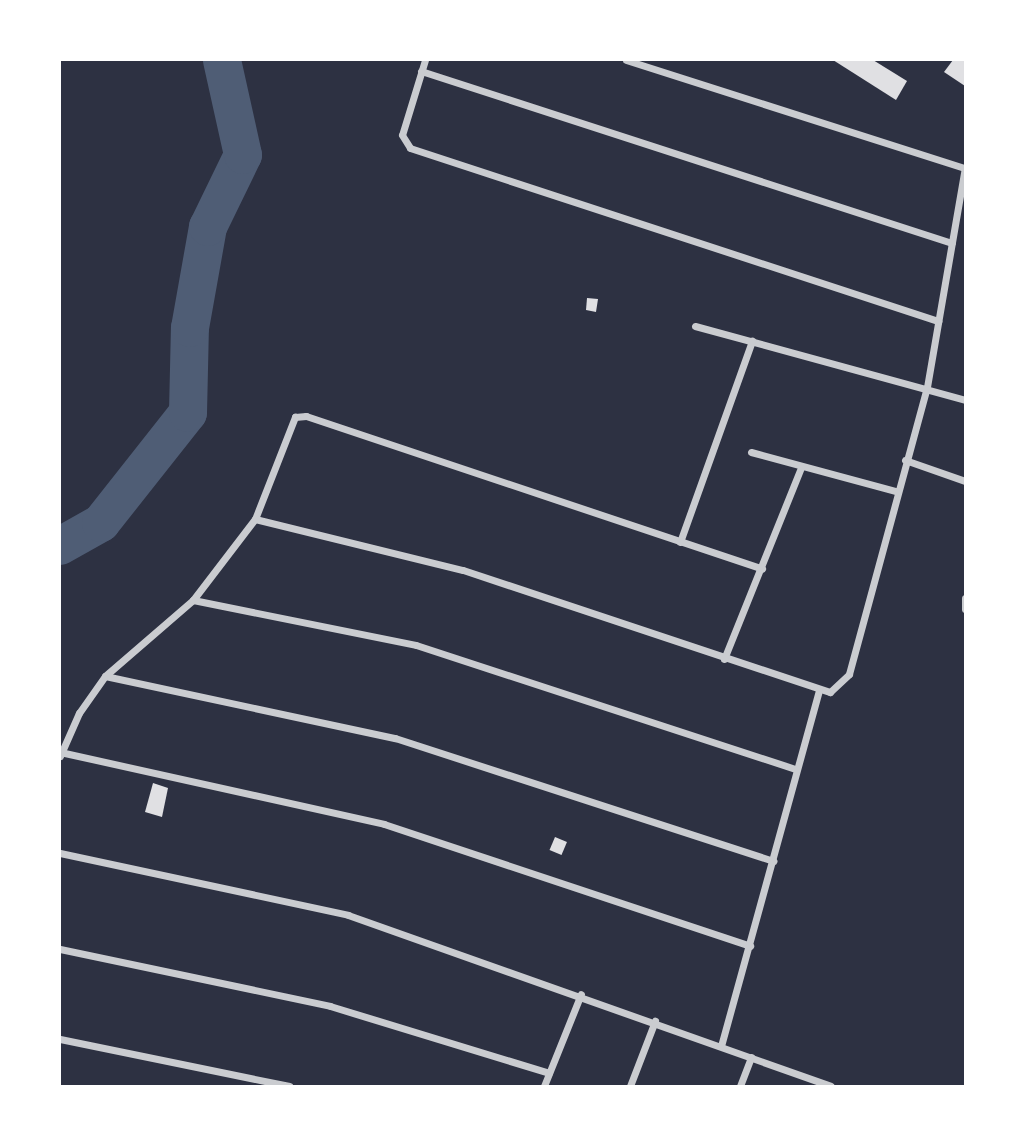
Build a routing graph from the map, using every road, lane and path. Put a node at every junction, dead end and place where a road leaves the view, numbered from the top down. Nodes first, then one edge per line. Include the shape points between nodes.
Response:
1 (425, 60) edge
2 (626, 60) edge
3 (421, 71) junction
4 (965, 168) edge
5 (952, 243) junction
6 (939, 321) junction
7 (695, 326) dead end
8 (752, 341) junction
9 (927, 387) junction
10 (965, 400) edge
11 (751, 452) dead end
12 (905, 460) junction
13 (801, 467) junction
14 (965, 481) edge
15 (896, 491) junction
16 (255, 519) junction
17 (680, 542) junction
18 (762, 569) junction
19 (965, 598) edge
20 (193, 600) junction
21 (965, 609) edge
22 (724, 659) junction
23 (105, 676) junction
24 (819, 691) junction
25 (60, 754) edge
26 (795, 769) junction
27 (60, 853) edge
28 (774, 861) junction
29 (750, 946) junction
30 (60, 949) edge
31 (581, 994) junction
32 (655, 1021) junction
33 (60, 1039) edge
34 (721, 1046) junction
35 (751, 1057) junction
36 (550, 1073) junction
37 (829, 1086) edge
38 (289, 1087) edge
39 (544, 1087) edge
40 (630, 1087) edge
41 (740, 1087) edge

1 - 3 street
2 - 4 street
3 - 5 street
3 - 6 street via 402,135 410,148
4 - 5 street
5 - 6 street
6 - 9 street
7 - 8 street
8 - 9 street
8 - 17 street
9 - 10 street
9 - 12 street
11 - 13 street
12 - 14 street
12 - 15 street
13 - 15 street
13 - 18 street
15 - 24 street via 849,674 840,687
16 - 17 street via 291,419 300,415
16 - 20 street
16 - 22 street via 463,570
17 - 18 street
18 - 22 street
19 - 21 street
20 - 23 street
20 - 26 street via 416,645
22 - 24 street
23 - 25 street via 79,713
23 - 28 street via 395,737
24 - 26 street
25 - 29 street via 384,824
26 - 28 street
27 - 31 street via 348,915
28 - 29 street
29 - 34 street
30 - 36 street via 330,1006
31 - 32 street
31 - 36 street
32 - 34 street
32 - 40 street
33 - 38 street
34 - 35 street
35 - 37 street
35 - 41 street
36 - 39 street

